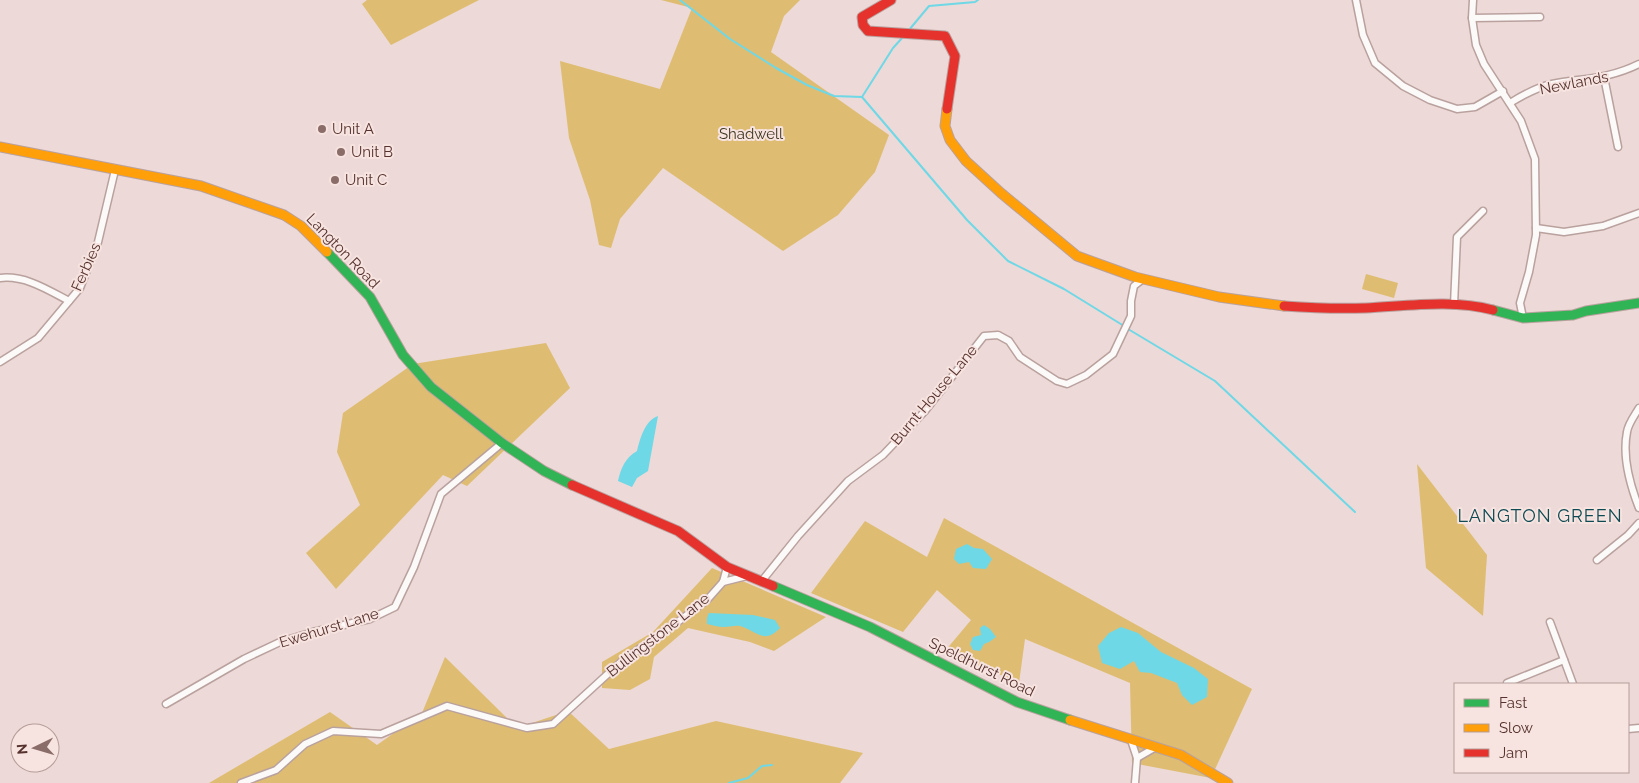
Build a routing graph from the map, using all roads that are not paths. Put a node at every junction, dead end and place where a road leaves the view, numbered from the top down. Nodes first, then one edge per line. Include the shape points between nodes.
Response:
1 (891, 0) edge
2 (1356, 0) edge
3 (1473, 0) edge
4 (1540, 17) dead end
5 (1472, 18) junction
6 (1639, 64) edge
7 (1604, 77) junction
8 (1503, 91) junction
9 (1510, 103) junction
10 (0, 147) edge
11 (1618, 147) dead end
12 (114, 170) junction
13 (1484, 211) dead end
14 (1639, 213) edge
15 (1536, 228) junction
16 (0, 278) edge
17 (1143, 279) junction
18 (69, 301) junction
19 (1639, 303) edge
20 (1454, 305) junction
21 (1523, 318) junction
22 (0, 362) edge
23 (1639, 408) edge
24 (1630, 423) junction
25 (1639, 424) edge
26 (502, 443) junction
27 (1639, 508) edge
28 (1639, 522) edge
29 (1598, 560) dead end
30 (727, 567) junction
31 (747, 576) junction
32 (724, 582) junction
33 (761, 582) junction
34 (1550, 622) dead end
35 (1564, 660) junction
36 (1507, 683) edge
37 (1572, 683) edge
38 (166, 704) dead end
39 (1131, 740) junction
40 (1156, 747) junction
41 (1137, 758) junction
42 (241, 783) edge
43 (1135, 783) edge
44 (1228, 783) edge

1 - 17 street via 862,17 863,25 868,31 922,32 945,36 955,56 944,126 966,161 1077,256
2 - 8 street via 1362,35 1375,64 1403,86 1457,109 1475,107
3 - 5 street
4 - 5 street
5 - 8 street via 1476,46
6 - 7 street, Newlands
7 - 9 street, Newlands via 1553,84
7 - 11 street
8 - 9 street
9 - 15 street via 1521,121 1535,159
10 - 12 street, Langton Road
12 - 18 street, Ferbies via 98,242 80,288
12 - 26 street, Langton Road via 201,186 272,210 296,222 370,297 403,355 431,387
13 - 20 street via 1457,237
14 - 15 street via 1602,226 1564,232
15 - 21 street via 1520,304
16 - 18 street via 12,276
17 - 20 street via 1219,297 1324,309
17 - 33 street, Burnt House Lane via 1134,286 1131,316 1113,354 1086,375 1067,384 1057,382 1020,356 1009,341 998,335 984,336 925,411 883,455 848,481
18 - 22 street, Ferbies via 38,338
19 - 21 street via 1573,315
20 - 21 street via 1478,306
23 - 24 street
24 - 25 street
24 - 27 street via 1627,431 1628,475
26 - 30 street, Langton Road via 555,477 678,531
26 - 38 street, Ewehurst Lane via 441,494 414,567 395,607 370,619 280,642
28 - 29 street
30 - 31 street, Speldhurst Road
30 - 32 street, Bullingstone Lane
31 - 32 street, Bullingstone Lane
31 - 33 street, Speldhurst Road
32 - 42 street, Bullingstone Lane via 707,600 622,661 553,724 527,728 447,706 381,734 333,731 306,744 276,770
33 - 39 street, Speldhurst Road via 870,627 1017,702
34 - 35 street
35 - 36 street
35 - 37 street
39 - 40 street, Speldhurst Road
39 - 41 street
40 - 41 street
40 - 44 street, Speldhurst Road via 1182,755
41 - 43 street

